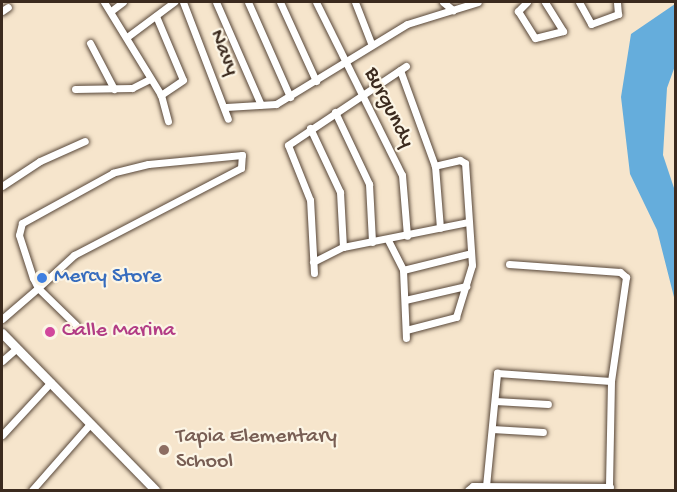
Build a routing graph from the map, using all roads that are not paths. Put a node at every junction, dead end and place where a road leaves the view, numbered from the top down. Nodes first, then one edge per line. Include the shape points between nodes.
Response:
1 (104, 2) edge
2 (123, 2) edge
3 (174, 2) edge
4 (183, 2) edge
5 (216, 2) edge
6 (248, 2) edge
7 (280, 2) edge
8 (316, 2) edge
9 (355, 2) edge
10 (443, 2) edge
11 (478, 2) edge
12 (527, 2) edge
13 (546, 2) edge
14 (579, 2) edge
15 (617, 2) edge
16 (453, 10) junction
17 (111, 11) junction
18 (156, 16) junction
19 (127, 37) junction
20 (90, 43) dead end
21 (371, 43) junction
22 (343, 62) junction
23 (148, 80) junction
24 (316, 81) junction
25 (75, 89) dead end
26 (114, 89) junction
27 (363, 93) junction
28 (161, 95) junction
29 (290, 97) junction
30 (261, 105) junction
31 (226, 107) junction
32 (335, 112) junction
33 (228, 118) dead end
34 (168, 121) dead end
35 (310, 128) junction
36 (85, 141) dead end
37 (435, 166) junction
38 (2, 186) edge
39 (468, 222) junction
40 (440, 228) junction
41 (407, 236) junction
42 (387, 240) junction
43 (372, 242) junction
44 (343, 247) junction
45 (471, 253) junction
46 (313, 262) junction
47 (509, 264) dead end
48 (403, 270) junction
49 (314, 273) dead end
50 (466, 286) junction
51 (38, 288) junction
52 (405, 300) junction
53 (2, 319) edge
54 (76, 325) dead end
55 (2, 333) edge
56 (16, 349) junction
57 (2, 361) edge
58 (611, 381) junction
59 (51, 382) junction
60 (495, 401) junction
61 (548, 404) dead end
62 (90, 424) junction
63 (492, 429) junction
64 (543, 432) dead end
65 (2, 435) edge
66 (490, 488) edge
67 (518, 488) edge
68 (544, 488) edge
69 (583, 488) edge
70 (610, 489) edge
71 (32, 490) edge
72 (155, 490) edge
73 (468, 490) edge

1 - 17 street
2 - 17 street
3 - 18 street
4 - 31 street, Navy
5 - 30 street
6 - 29 street
7 - 24 street
8 - 22 street, Burgundy
9 - 21 street
10 - 16 street
11 - 16 street
12 - 13 street via 518,11 535,38 563,31
14 - 15 street via 591,24 618,14
16 - 21 street via 407,24
17 - 19 street
18 - 19 street
18 - 28 street via 183,80
19 - 23 street
20 - 26 street
21 - 22 street
22 - 24 street
22 - 27 street, Burgundy
23 - 26 street via 132,88
23 - 28 street
24 - 29 street
25 - 26 street
27 - 32 street
27 - 37 street via 403,68
27 - 41 street, Burgundy via 402,175
28 - 34 street
29 - 30 street
30 - 31 street
31 - 33 street, Navy
32 - 35 street
32 - 43 street via 369,184
35 - 44 street via 340,192
35 - 46 street via 290,141 288,149 310,200
36 - 38 street via 40,161
37 - 39 street via 460,160 465,163
37 - 40 street
39 - 40 street
39 - 45 street
40 - 41 street
41 - 42 street
42 - 43 street
42 - 48 street
43 - 44 street
44 - 46 street
45 - 48 street
45 - 50 street
46 - 49 street
47 - 58 street via 624,274
48 - 52 street
50 - 52 street
50 - 52 street via 456,317 406,334
51 - 51 street via 74,255 241,168 242,156 148,164 113,173 22,223 19,235
51 - 53 street
51 - 54 street
55 - 56 main road
56 - 57 street
56 - 59 main road
58 - 60 street via 497,373
58 - 70 street
59 - 62 main road
59 - 65 street
60 - 61 street
60 - 63 street
62 - 71 street
62 - 72 main road
63 - 64 street
63 - 66 street
66 - 67 street
66 - 73 street
67 - 68 street
68 - 69 street
69 - 70 street

